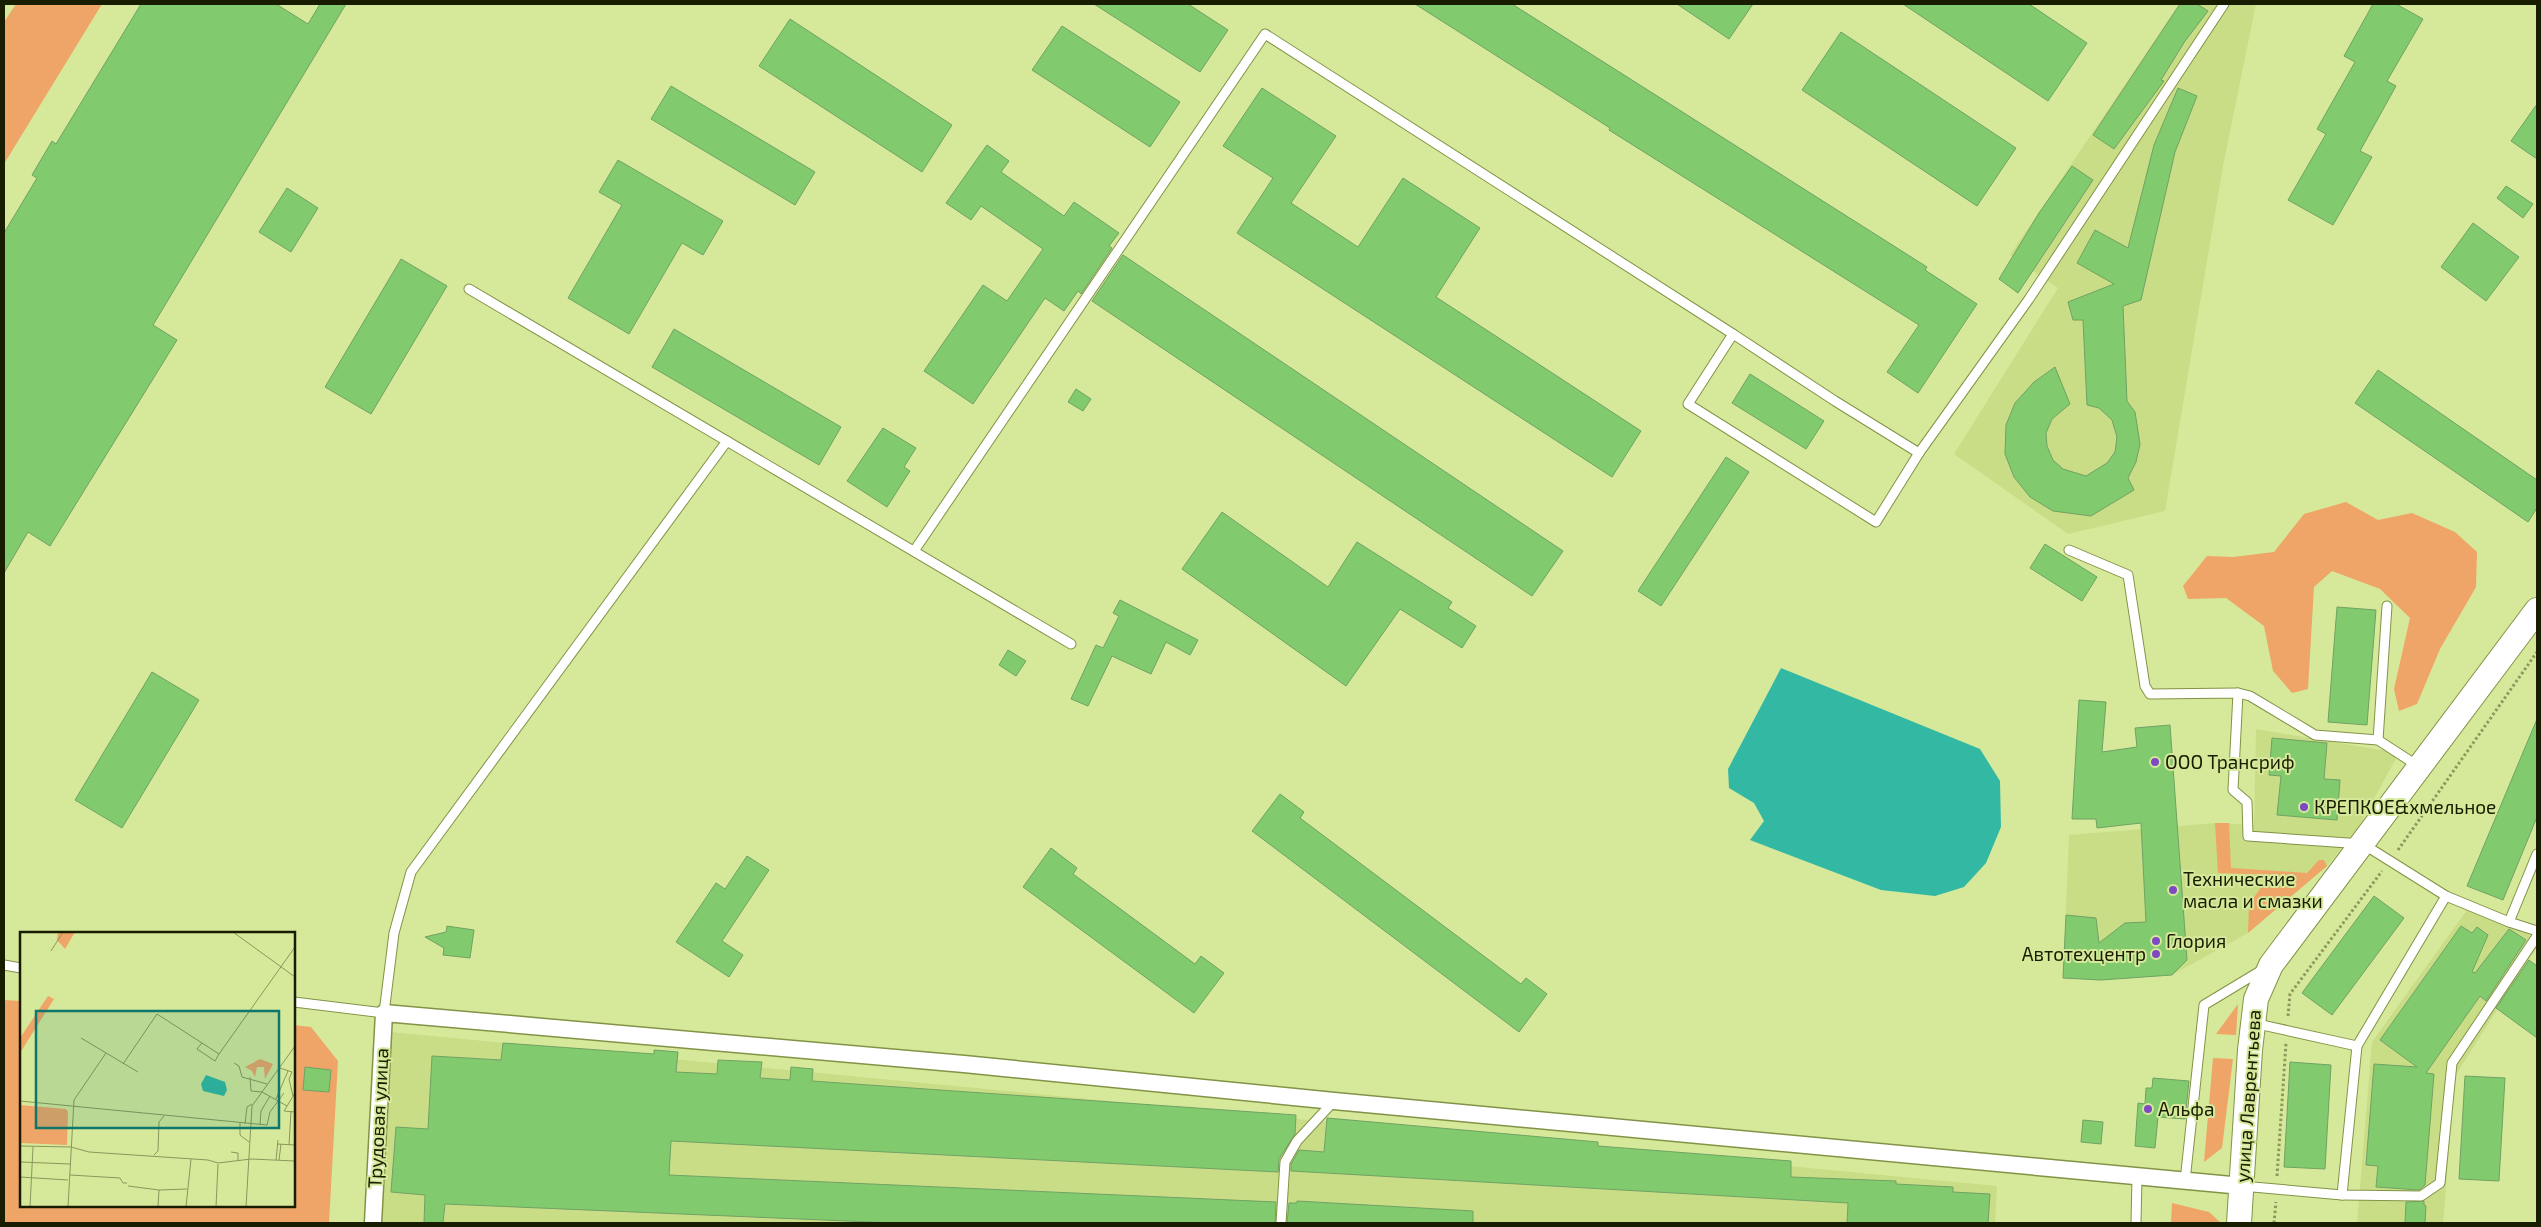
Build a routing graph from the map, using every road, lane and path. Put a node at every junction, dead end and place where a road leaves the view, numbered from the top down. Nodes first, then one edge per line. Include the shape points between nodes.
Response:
1 (2224, 4) edge
2 (469, 289) dead end
3 (1733, 334) junction
4 (727, 441) junction
5 (1919, 453) junction
6 (2069, 550) dead end
7 (914, 551) junction
8 (2387, 606) dead end
9 (2537, 610) edge
10 (1071, 644) dead end
11 (2537, 652) edge
12 (2238, 693) junction
13 (2378, 740) junction
14 (2421, 767) junction
15 (2363, 844) junction
16 (2537, 854) edge
17 (2390, 861) junction
18 (2446, 896) junction
19 (2509, 922) junction
20 (2537, 931) edge
21 (2537, 936) edge
22 (4, 965) edge
23 (2271, 965) junction
24 (20, 968) edge
25 (295, 1002) edge
26 (384, 1013) junction
27 (2253, 1022) junction
28 (2287, 1030) junction
29 (2357, 1046) junction
30 (1334, 1101) junction
31 (2137, 1177) junction
32 (2186, 1181) junction
33 (2242, 1186) junction
34 (2276, 1190) junction
35 (2342, 1195) junction
36 (373, 1223) edge
37 (1281, 1223) edge
38 (2136, 1223) edge
39 (2240, 1223) edge
40 (2274, 1223) edge

1 - 5 lane via 2029,299
2 - 4 lane
3 - 5 lane
3 - 5 lane via 1688,404 1876,522
3 - 7 lane via 1265,34
4 - 7 lane
4 - 26 lane via 411,872 394,933
6 - 12 lane via 2128,575 2145,686 2150,694
7 - 10 lane
8 - 13 lane
9 - 14 street, улица Лаврентьева
11 - 17 path
12 - 13 lane via 2250,696 2316,735
12 - 15 lane via 2233,790 2247,802 2248,836
13 - 14 lane
14 - 15 street, улица Лаврентьева
15 - 17 lane
15 - 23 street, улица Лаврентьева
16 - 19 lane
17 - 18 lane
17 - 28 path via 2290,994
18 - 19 lane
18 - 29 lane
19 - 20 lane
21 - 35 lane via 2452,1063 2440,1183 2421,1196
22 - 24 lane
23 - 27 street, улица Лаврентьева via 2256,1000
23 - 32 lane via 2204,1005
25 - 26 lane
26 - 30 street via 964,1064
26 - 36 street, Трудовая улица
27 - 28 lane
27 - 33 street, улица Лаврентьева
28 - 29 lane
28 - 34 path
29 - 35 lane
30 - 31 street
30 - 37 lane via 1297,1142 1285,1162
31 - 32 street
31 - 38 lane
32 - 33 street
33 - 34 lane
33 - 39 street, улица Лаврентьева
34 - 35 lane
34 - 40 path

